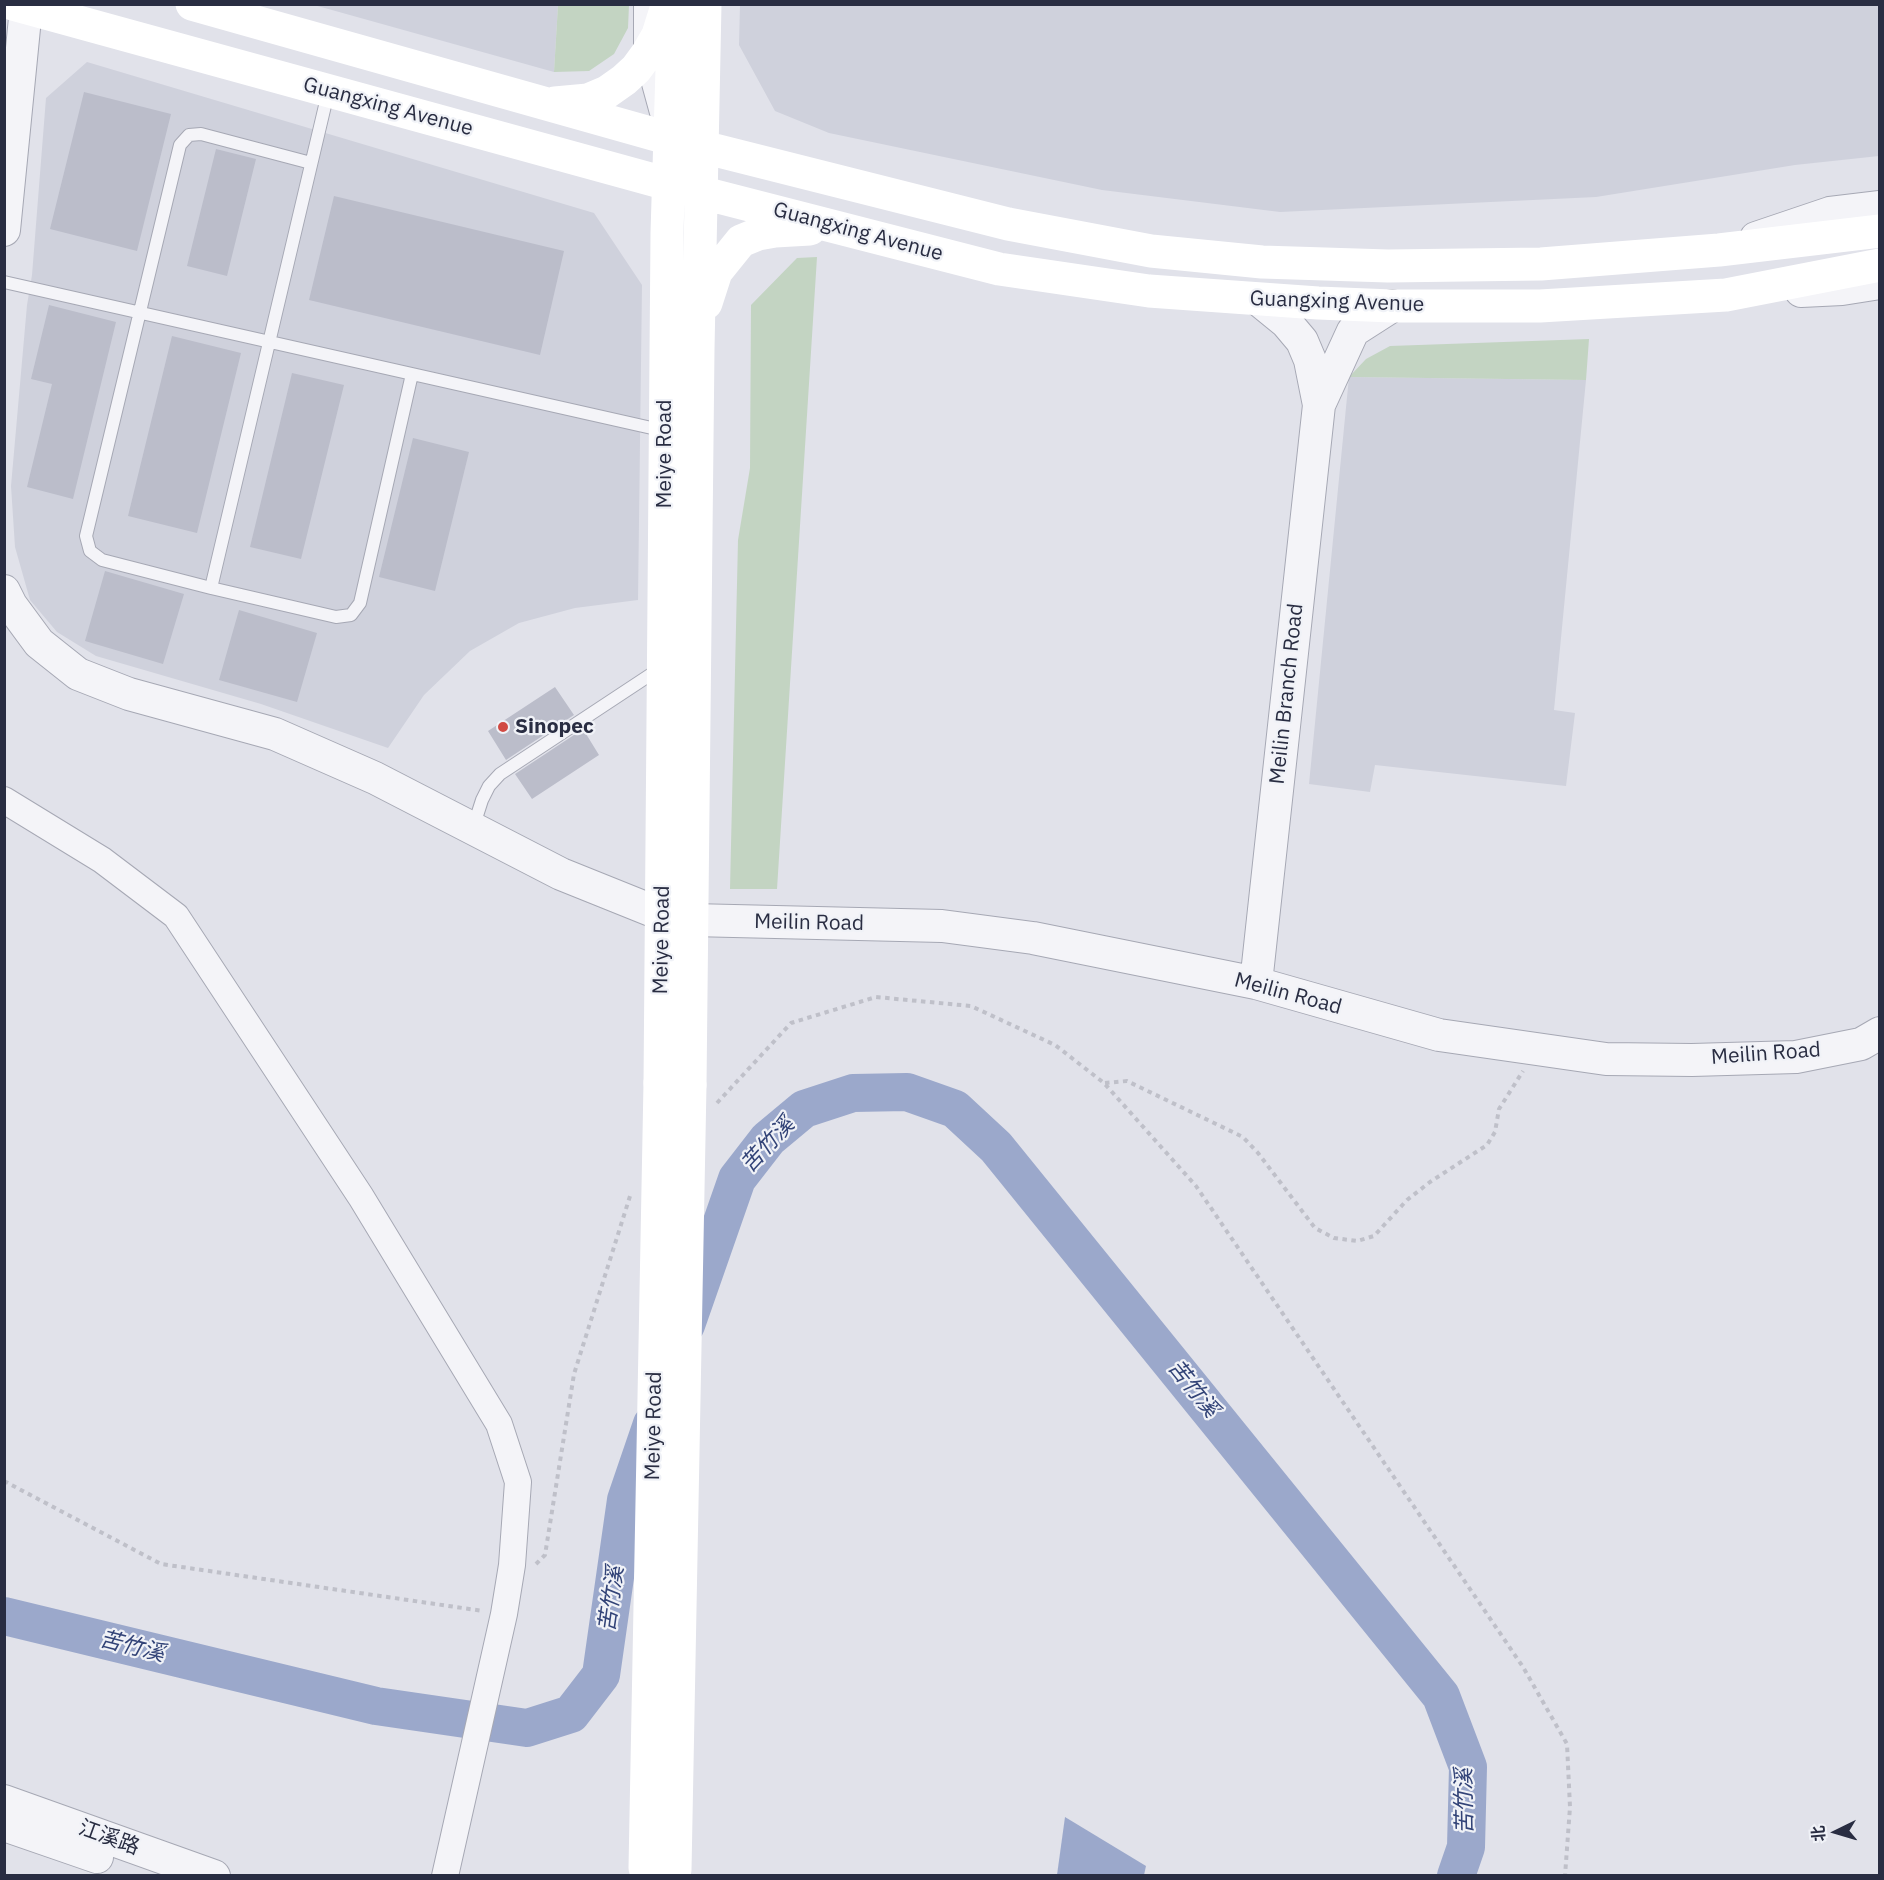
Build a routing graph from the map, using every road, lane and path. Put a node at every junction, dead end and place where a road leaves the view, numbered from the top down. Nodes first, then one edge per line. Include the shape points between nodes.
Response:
1 (192, 4) edge
2 (647, 4) edge
3 (667, 4) edge
4 (674, 4) edge
5 (705, 4) edge
6 (20, 6) edge
7 (647, 54) junction
8 (328, 91) junction
9 (547, 104) junction
10 (670, 139) junction
11 (703, 147) junction
12 (311, 164) junction
13 (669, 184) junction
14 (869, 188) junction
15 (701, 191) junction
16 (1880, 207) edge
17 (848, 229) junction
18 (4, 230) edge
19 (1867, 233) edge
20 (1719, 250) junction
21 (1871, 272) edge
22 (4, 282) edge
23 (1259, 300) junction
24 (1392, 306) junction
25 (139, 312) junction
26 (269, 342) junction
27 (698, 349) junction
28 (412, 374) junction
29 (1318, 405) junction
30 (666, 431) junction
31 (211, 588) junction
32 (4, 591) edge
33 (664, 666) junction
34 (4, 800) edge
35 (472, 830) junction
36 (677, 917) junction
37 (1256, 983) junction
38 (1880, 1033) edge
39 (1536, 1050) junction
40 (1104, 1083) junction
41 (717, 1103) dead end
42 (638, 1186) dead end
43 (4, 1481) edge
44 (512, 1565) junction
45 (504, 1614) junction
46 (4, 1801) edge
47 (4, 1825) edge
48 (660, 1872) edge
49 (152, 1875) edge
50 (214, 1875) edge
51 (445, 1875) edge
52 (1565, 1875) edge

1 - 9 main road, Guangxing Avenue
2 - 7 street
3 - 7 main road
4 - 10 main road, Meiye Road
5 - 11 main road, Meiye Road
6 - 8 main road, Guangxing Avenue
6 - 18 street
7 - 9 main road via 636,69 607,92 588,100
7 - 10 street
8 - 12 lane
8 - 13 main road, Guangxing Avenue
9 - 10 main road, Guangxing Avenue
10 - 11 main road, Guangxing Avenue
10 - 13 main road, Meiye Road
11 - 14 main road, Guangxing Avenue
11 - 15 main road, Meiye Road
12 - 25 lane via 201,134 189,135 180,146
12 - 26 lane
13 - 15 main road, Guangxing Avenue
13 - 30 main road, Meiye Road
14 - 17 main road via 852,191 838,203 837,213
14 - 20 main road, Guangxing Avenue via 1008,224 1151,251 1262,262 1388,266 1541,264
15 - 17 main road, Guangxing Avenue
15 - 27 main road, Meiye Road
16 - 20 street, Guangxing Avenue via 1830,213
17 - 23 main road, Guangxing Avenue via 999,269 1149,291
17 - 27 main road via 775,231 741,241 728,255 707,295
19 - 20 main road, Guangxing Avenue
21 - 24 main road, Guangxing Avenue via 1726,295 1540,306
22 - 25 lane
23 - 24 main road, Guangxing Avenue
23 - 29 street via 1302,341 1310,360
24 - 29 street via 1353,331
25 - 26 lane
25 - 31 lane via 86,536 90,551 102,560
26 - 28 lane
26 - 31 lane
27 - 36 main road, Meiye Road
28 - 30 lane
28 - 31 lane via 360,603 351,615 336,617
29 - 37 street, Meilin Branch Road
30 - 33 main road, Meiye Road
32 - 35 street via 39,643 78,674 129,694 274,734 375,778
33 - 35 lane via 500,774 482,800
33 - 36 main road, Meiye Road
34 - 44 street via 102,860 176,916 361,1197 499,1424 518,1482
35 - 36 street via 561,874
36 - 37 street, Meilin Road via 942,926 1034,938
36 - 48 main road, Meiye Road, bridge
37 - 39 street, Meilin Road via 1439,1035
38 - 39 street, Meilin Road via 1861,1044 1796,1057 1606,1059
39 - 40 path via 1498,1109 1495,1132 1487,1145 1407,1200 1374,1236 1357,1241 1334,1238 1315,1228 1243,1137 1127,1081
40 - 41 path via 1055,1045 970,1006 876,997 791,1023
40 - 52 path via 1196,1186 1523,1667 1567,1744 1570,1807
42 - 44 path via 630,1194 574,1374 544,1554 530,1570
43 - 45 path via 161,1564
44 - 45 street
45 - 51 street
46 - 50 street, 江溪路
47 - 49 street, 江溪路

